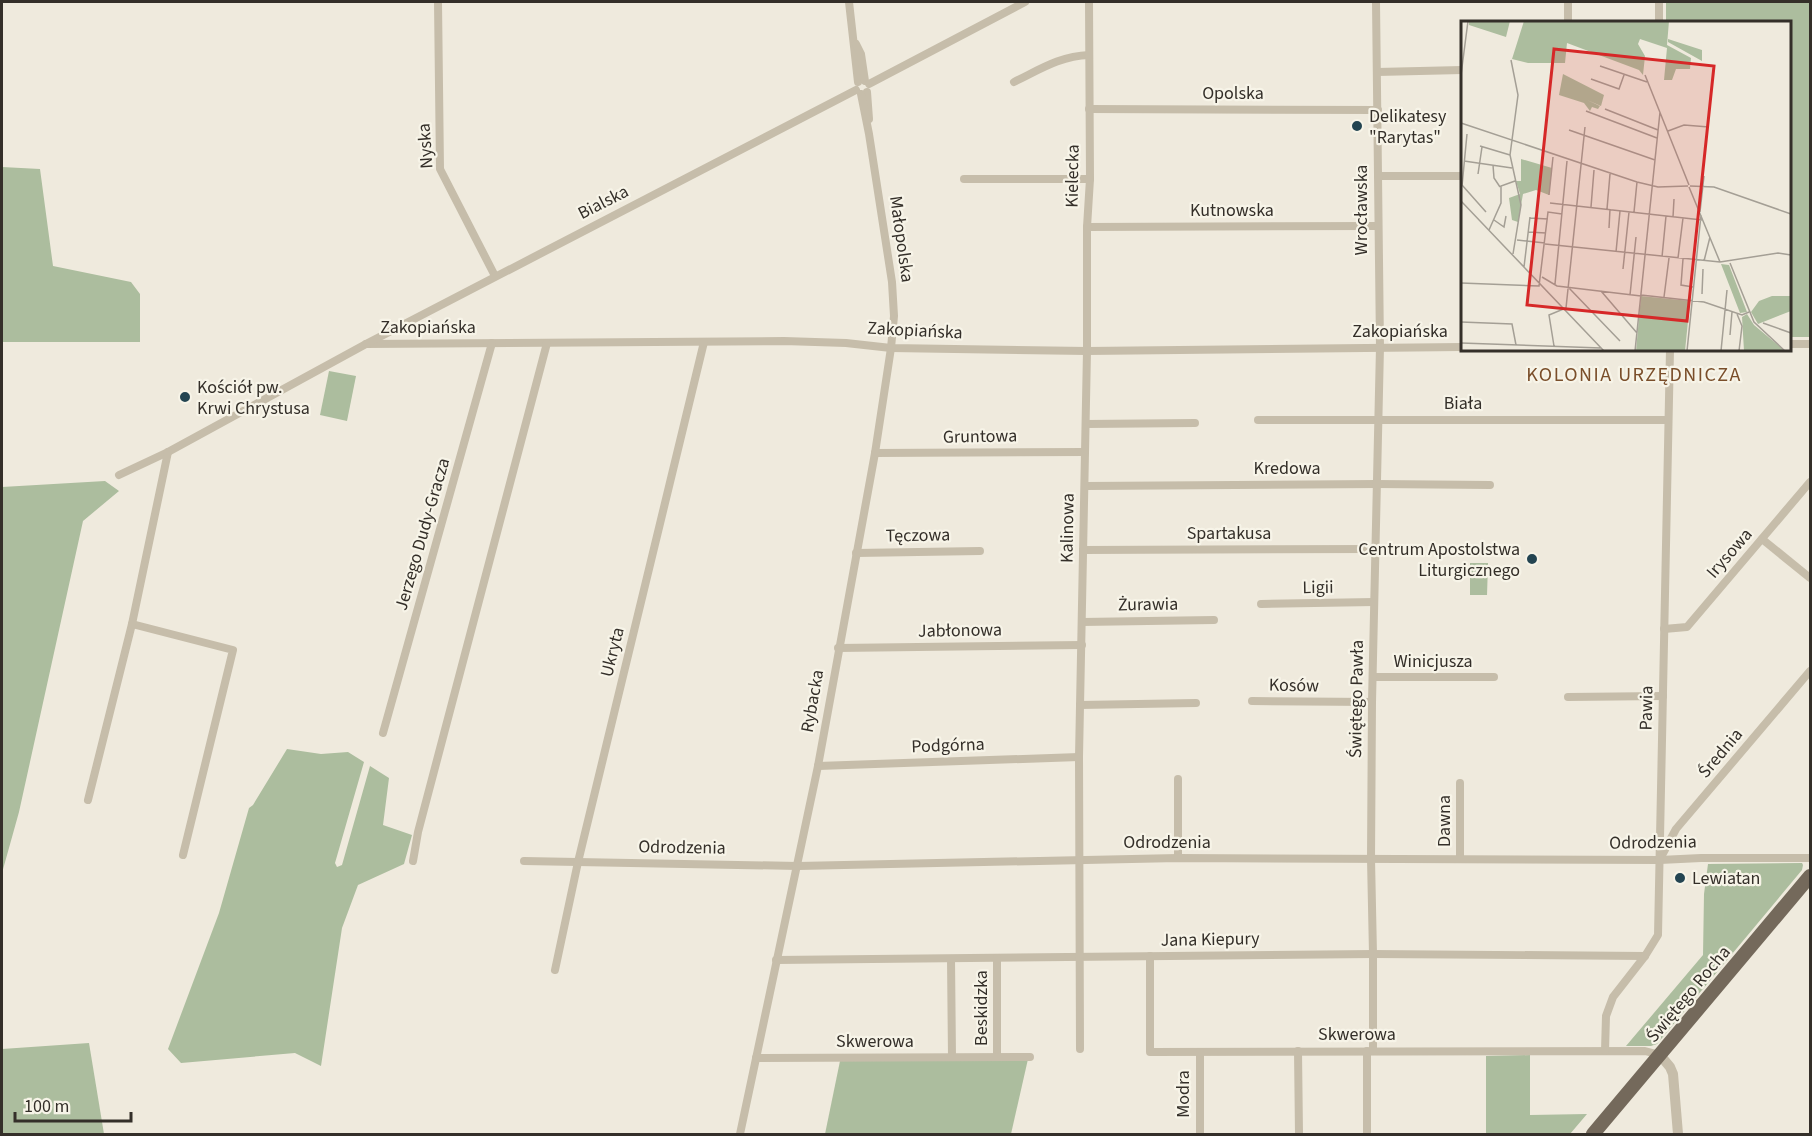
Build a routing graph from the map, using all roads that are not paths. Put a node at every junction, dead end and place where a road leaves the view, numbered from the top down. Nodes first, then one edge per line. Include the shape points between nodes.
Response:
1 (438, 2) edge
2 (849, 2) edge
3 (1025, 2) edge
4 (1089, 2) edge
5 (1376, 2) edge
6 (1568, 2) edge
7 (1659, 2) edge
8 (1568, 21) edge
9 (1659, 21) edge
10 (1089, 55) junction
11 (1461, 70) edge
12 (1377, 72) junction
13 (1014, 82) dead end
14 (863, 87) junction
15 (1089, 109) junction
16 (1377, 110) junction
17 (1378, 176) junction
18 (1461, 176) edge
19 (964, 179) dead end
20 (1090, 179) junction
21 (1087, 226) junction
22 (1378, 226) junction
23 (495, 276) junction
24 (704, 342) junction
25 (547, 343) junction
26 (366, 344) junction
27 (492, 344) junction
28 (1791, 344) edge
29 (1810, 344) edge
30 (1380, 347) junction
31 (1461, 347) edge
32 (891, 348) junction
33 (1087, 351) junction
34 (1670, 351) edge
35 (1378, 419) junction
36 (1258, 420) dead end
37 (1668, 420) junction
38 (1195, 423) dead end
39 (1086, 424) junction
40 (168, 452) junction
41 (1085, 452) junction
42 (875, 453) junction
43 (119, 475) dead end
44 (1810, 483) edge
45 (1377, 484) junction
46 (1490, 485) dead end
47 (1085, 486) junction
48 (1762, 539) junction
49 (1375, 549) junction
50 (1083, 550) junction
51 (980, 551) dead end
52 (856, 553) junction
53 (1810, 578) edge
54 (1374, 602) junction
55 (1262, 604) dead end
56 (1214, 620) dead end
57 (1082, 622) junction
58 (132, 624) junction
59 (1664, 629) junction
60 (1082, 645) junction
61 (838, 648) junction
62 (1810, 671) edge
63 (1494, 677) dead end
64 (1373, 678) junction
65 (1663, 696) junction
66 (1568, 697) dead end
67 (1252, 701) dead end
68 (1372, 702) junction
69 (1196, 703) dead end
70 (1080, 705) junction
71 (384, 733) dead end
72 (1079, 757) junction
73 (818, 766) junction
74 (1178, 780) dead end
75 (1460, 783) dead end
76 (88, 800) dead end
77 (183, 855) dead end
78 (1178, 858) junction
79 (1810, 858) edge
80 (1079, 859) junction
81 (1371, 859) junction
82 (1460, 859) junction
83 (1660, 860) junction
84 (413, 861) dead end
85 (524, 861) dead end
86 (578, 862) junction
87 (798, 866) junction
88 (1810, 876) edge
89 (1374, 954) junction
90 (1150, 956) junction
91 (1645, 956) junction
92 (1080, 957) junction
93 (997, 958) junction
94 (951, 959) junction
95 (776, 960) junction
96 (555, 970) dead end
97 (1080, 1049) dead end
98 (1298, 1051) junction
99 (1370, 1051) junction
100 (1605, 1051) junction
101 (1200, 1052) junction
102 (1660, 1056) junction
103 (952, 1057) junction
104 (997, 1057) junction
105 (1030, 1057) dead end
106 (756, 1058) junction
107 (740, 1134) edge
108 (1200, 1134) edge
109 (1299, 1134) edge
110 (1367, 1134) edge
111 (1593, 1134) edge
112 (1678, 1134) edge

1 - 23 street, Nyska via 440,169
2 - 14 street, Małopolska via 855,63
3 - 14 street, Bialska
4 - 10 street, Kielecka
5 - 12 street, Wrocławska
6 - 8 street
7 - 9 street
10 - 13 street via 1060,60
10 - 15 street, Kielecka
11 - 12 street
12 - 16 street, Wrocławska
14 - 23 street, Bialska
14 - 32 street, Małopolska via 892,282
15 - 16 street, Opolska
15 - 20 street, Kielecka
16 - 17 street, Wrocławska
17 - 18 street
17 - 22 street, Wrocławska
19 - 20 street
20 - 21 street, Kielecka
21 - 22 street, Kutnowska
21 - 33 street, Kielecka
22 - 30 street, Wrocławska
23 - 26 street, Bialska
24 - 25 street, Zakopiańska
24 - 32 street, Zakopiańska via 784,341
24 - 86 street, Ukryta
25 - 27 street, Zakopiańska
25 - 84 street
26 - 27 street, Zakopiańska
26 - 40 street, Bialska
27 - 71 street, Jerzego Dudy-Gracza
28 - 29 street
30 - 31 street, Zakopiańska
30 - 33 street, Zakopiańska
30 - 35 street, Świętego Pawła
32 - 33 street, Zakopiańska
32 - 42 street, Rybacka
33 - 39 street, Kalinowa
34 - 37 street, Pawia
35 - 36 street, Biała
35 - 37 street, Biała
35 - 45 street, Świętego Pawła
37 - 59 street, Pawia
38 - 39 street
39 - 41 street, Kalinowa
40 - 43 street, Bialska
40 - 58 street
41 - 42 street, Gruntowa
41 - 47 street, Kalinowa
42 - 52 street, Rybacka
44 - 48 street, Irysowa
45 - 46 street, Kredowa
45 - 47 street, Kredowa
45 - 49 street, Świętego Pawła
47 - 50 street, Kalinowa
48 - 53 street
48 - 59 street, Irysowa via 1687,627
49 - 50 street, Spartakusa
49 - 54 street, Świętego Pawła
50 - 57 street, Kalinowa
51 - 52 street, Tęczowa
52 - 61 street, Rybacka
54 - 55 street, Ligii
54 - 64 street, Świętego Pawła
56 - 57 street, Żurawia
57 - 60 street, Kalinowa
58 - 76 street
58 - 77 street via 233,650
59 - 65 street, Pawia
60 - 61 street, Jabłonowa
60 - 70 street, Kalinowa
61 - 73 street, Rybacka
62 - 83 street, Średnia via 1676,829
63 - 64 street, Winicjusza
64 - 68 street, Świętego Pawła
65 - 66 street
65 - 83 street, Pawia
67 - 68 street, Kosów
68 - 81 street, Świętego Pawła
69 - 70 street
70 - 72 street, Kalinowa
72 - 73 street, Podgórna
72 - 80 street, Kalinowa
73 - 87 street, Rybacka
74 - 78 street
75 - 82 street, Dawna
78 - 80 street, Odrodzenia
78 - 81 street, Odrodzenia
79 - 83 street, Odrodzenia
80 - 87 street, Odrodzenia
80 - 92 street, Kalinowa
81 - 82 street, Odrodzenia
81 - 89 street, Świętego Pawła
82 - 83 street, Odrodzenia
83 - 91 street, Pawia via 1658,935
85 - 86 street, Odrodzenia
86 - 87 street, Odrodzenia
86 - 96 street, Ukryta
87 - 95 street, Rybacka
88 - 102 main road, Świętego Rocha
89 - 90 street, Jana Kiepury
89 - 91 street, Jana Kiepury
89 - 99 street, Świętego Pawła
90 - 92 street, Jana Kiepury
90 - 101 street, Skwerowa via 1150,1052
91 - 100 street, Pawia via 1613,997 1606,1016
92 - 93 street, Jana Kiepury
92 - 97 street, Kalinowa
93 - 94 street, Jana Kiepury
93 - 104 street, Beskidzka
94 - 95 street, Jana Kiepury
94 - 103 street
95 - 106 street, Rybacka
98 - 99 street, Skwerowa
98 - 101 street, Skwerowa
98 - 109 street
99 - 100 street, Skwerowa
99 - 110 street, Świętego Pawła
100 - 102 street, Skwerowa via 1645,1051
101 - 108 street, Modra
102 - 111 main road, Świętego Rocha
102 - 112 street via 1673,1074
103 - 104 street, Skwerowa
103 - 106 street, Skwerowa
104 - 105 street, Skwerowa
106 - 107 street, Rybacka

